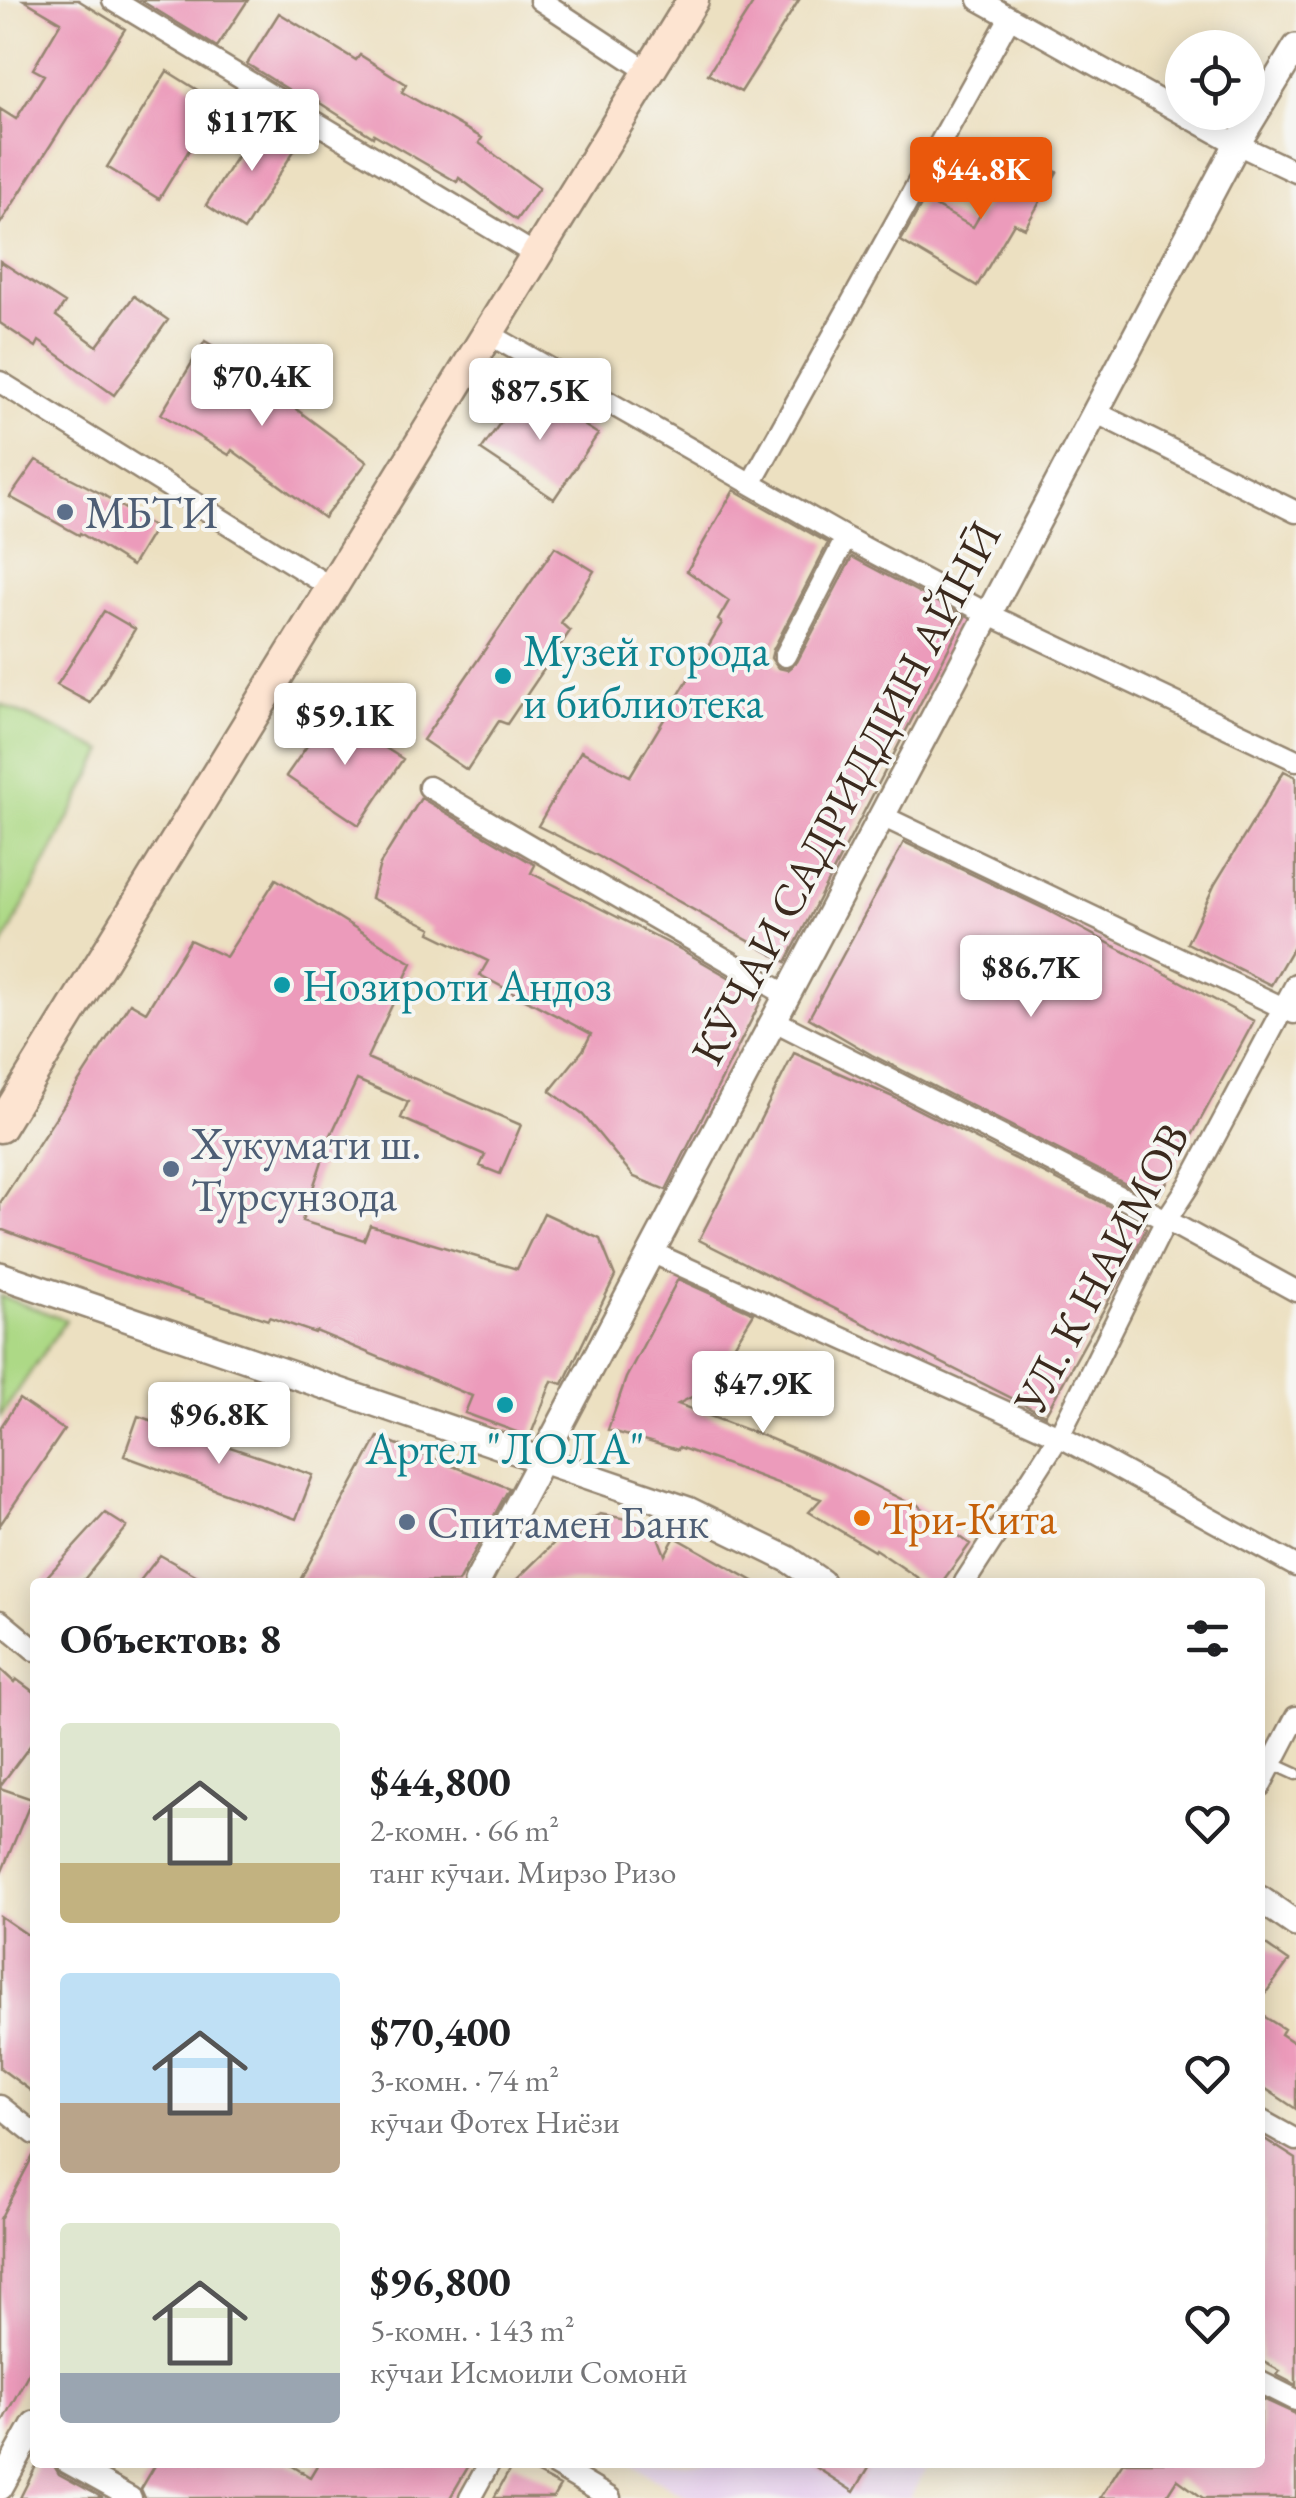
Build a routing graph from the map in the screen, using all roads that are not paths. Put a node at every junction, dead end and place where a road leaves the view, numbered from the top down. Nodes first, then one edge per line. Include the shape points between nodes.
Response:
1 (113, 0) edge
2 (540, 0) edge
3 (693, 0) edge
4 (979, 0) edge
5 (1010, 18) junction
6 (1296, 47) edge
7 (649, 72) junction
8 (1238, 144) junction
9 (1296, 172) edge
10 (536, 255) junction
11 (489, 334) junction
12 (0, 382) edge
13 (1095, 412) junction
14 (752, 482) junction
15 (1296, 512) edge
16 (846, 538) junction
17 (332, 588) junction
18 (988, 614) junction
19 (785, 656) dead end
20 (1296, 760) edge
21 (428, 787) dead end
22 (882, 816) junction
23 (1296, 984) edge
24 (787, 995) junction
25 (1290, 1010) edge
26 (772, 1020) junction
27 (0, 1127) edge
28 (1166, 1220) junction
29 (651, 1252) junction
30 (0, 1275) edge
31 (1296, 1292) edge
32 (1060, 1436) junction
33 (541, 1460) junction
34 (1296, 1566) edge
35 (480, 1578) edge
36 (815, 1578) edge
37 (968, 1578) edge
38 (0, 1621) edge
39 (30, 1646) edge
40 (1296, 1717) edge
41 (1272, 1763) junction
42 (1296, 1774) edge
43 (1265, 1776) edge
44 (1265, 1902) edge
45 (1296, 1924) edge
46 (0, 2106) edge
47 (1265, 2123) edge
48 (30, 2130) edge
49 (1296, 2140) edge
50 (1265, 2384) edge
51 (1296, 2400) edge
52 (30, 2440) edge
53 (77, 2468) edge
54 (487, 2468) edge
55 (558, 2468) edge
56 (0, 2487) edge
57 (131, 2498) edge
58 (470, 2498) edge
59 (610, 2498) edge

1 - 10 street
2 - 7 street
3 - 7 main road
4 - 5 street
5 - 8 street
5 - 14 street
6 - 8 street, КӮЧАИ САДРИДДИН АЙНӢ
7 - 10 main road
8 - 9 street
8 - 13 street, КӮЧАИ САДРИДДИН АЙНӢ
10 - 11 main road
11 - 14 street
11 - 17 main road
12 - 17 street
13 - 15 street
13 - 18 street, КӮЧАИ САДРИДДИН АЙНӢ
14 - 16 street
16 - 18 street
16 - 19 street
17 - 27 main road
18 - 20 street
18 - 22 street, КӮЧАИ САДРИДДИН АЙНӢ
21 - 24 street
22 - 24 street, КӮЧАИ САДРИДДИН АЙНӢ
22 - 25 street
23 - 25 street, УЛ. К НАИМОВ
24 - 26 street, КӮЧАИ САДРИДДИН АЙНӢ
25 - 28 street, УЛ. К НАИМОВ
26 - 28 street
26 - 29 street, КӮЧАИ САДРИДДИН АЙНӢ
28 - 31 street
28 - 32 street, УЛ. К НАИМОВ
29 - 32 street
29 - 33 street, КӮЧАИ САДРИДДИН АЙНӢ
30 - 33 street
32 - 34 street
32 - 37 street, УЛ. К НАИМОВ
33 - 35 street, КӮЧАИ САДРИДДИН АЙНӢ
33 - 36 street via 688,1510
38 - 39 street
40 - 41 street
41 - 42 lane
41 - 43 street
44 - 45 street
46 - 48 street
47 - 49 street
50 - 51 street
52 - 56 street
53 - 57 street
54 - 58 street
55 - 59 street

